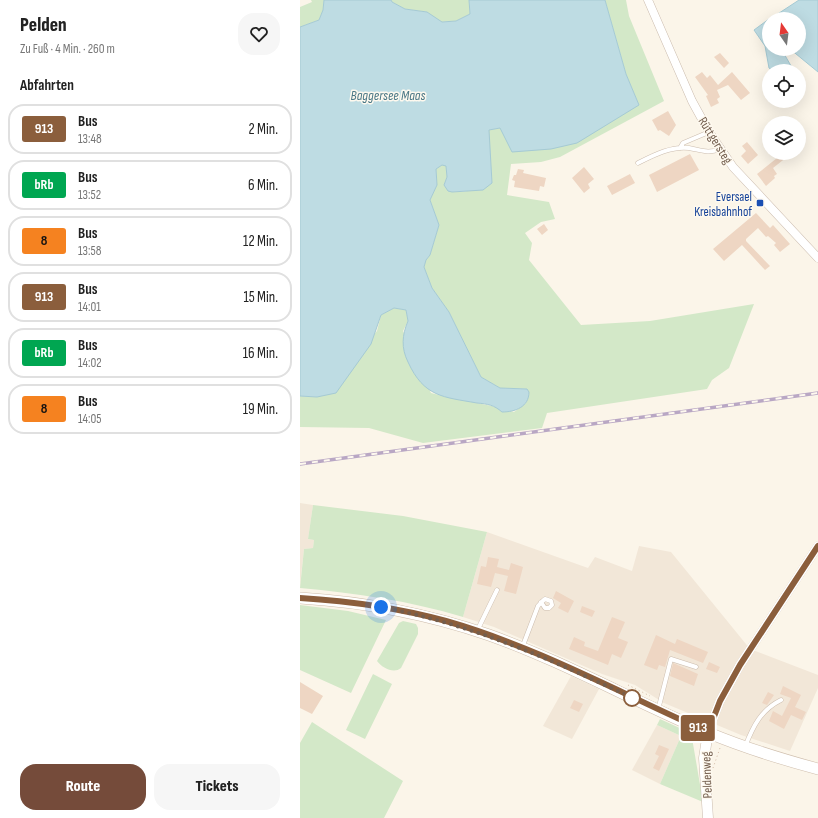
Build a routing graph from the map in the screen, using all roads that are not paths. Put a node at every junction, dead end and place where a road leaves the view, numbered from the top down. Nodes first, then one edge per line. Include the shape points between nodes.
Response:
1 (648, 0) edge
2 (709, 132) junction
3 (680, 148) junction
4 (720, 149) junction
5 (638, 163) dead end
6 (818, 258) edge
7 (818, 546) edge
8 (497, 590) dead end
9 (300, 598) edge
10 (541, 602) dead end
11 (477, 631) junction
12 (521, 648) junction
13 (696, 667) dead end
14 (781, 700) dead end
15 (658, 710) junction
16 (708, 732) junction
17 (745, 747) junction
18 (818, 769) edge
19 (708, 818) edge

1 - 2 street, Rüttgersteg via 692,102
2 - 3 lane via 683,143
2 - 4 street, Rüttgersteg
3 - 4 lane via 708,152
3 - 5 lane via 658,153
4 - 6 street, Rüttgersteg via 732,167
7 - 16 street via 740,665 720,701
8 - 11 lane
9 - 11 main road via 414,613
10 - 12 lane
11 - 12 main road
12 - 15 main road
13 - 15 lane via 671,659
14 - 17 lane via 771,705 757,719
15 - 16 main road
16 - 17 main road
16 - 19 street, Peldenweg via 704,758
17 - 18 main road

